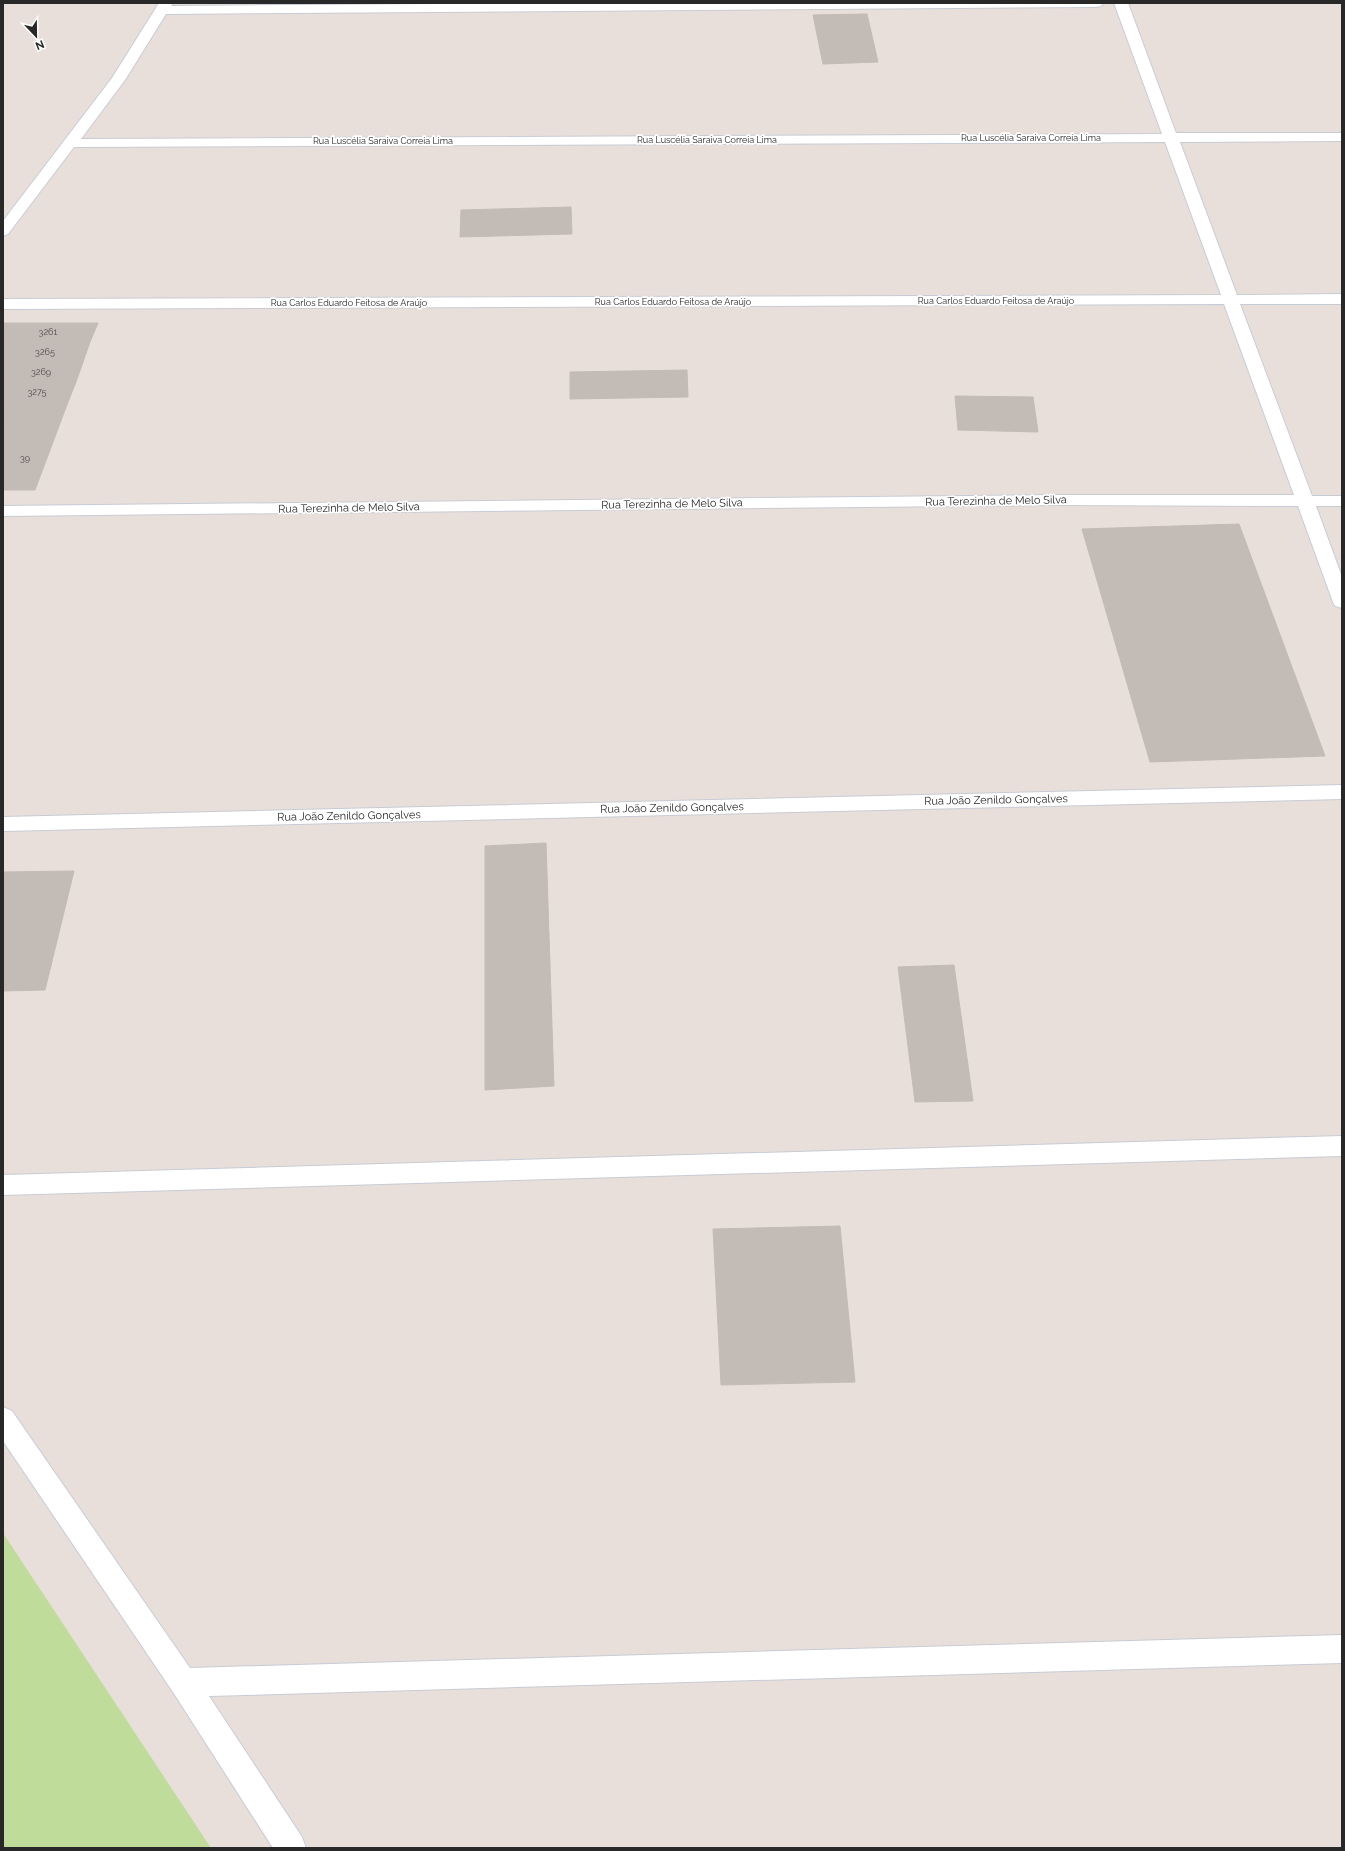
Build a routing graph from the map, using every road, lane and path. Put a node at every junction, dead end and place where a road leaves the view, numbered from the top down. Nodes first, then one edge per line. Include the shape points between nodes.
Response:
1 (1096, 3) edge
2 (1121, 3) edge
3 (164, 6) edge
4 (1170, 137) junction
5 (1342, 137) edge
6 (71, 143) junction
7 (3, 231) edge
8 (1342, 299) edge
9 (1231, 300) junction
10 (3, 304) edge
11 (1305, 501) junction
12 (1342, 501) edge
13 (3, 511) edge
14 (1342, 602) edge
15 (1342, 792) edge
16 (3, 824) edge
17 (1342, 1146) edge
18 (3, 1185) edge
19 (3, 1419) edge
20 (1342, 1649) edge
21 (183, 1682) junction
22 (291, 1848) edge

1 - 3 street
2 - 4 street
3 - 6 street via 118,80
4 - 5 street, Rua Luscélia Saraiva Correia Lima
4 - 6 street, Rua Luscélia Saraiva Correia Lima
4 - 9 street
6 - 7 street
8 - 9 street, Rua Carlos Eduardo Feitosa de Araújo
9 - 10 street, Rua Carlos Eduardo Feitosa de Araújo
9 - 11 street
11 - 12 street, Rua Terezinha de Melo Silva
11 - 13 street, Rua Terezinha de Melo Silva via 1055,500
11 - 14 street
15 - 16 street, Rua João Zenildo Gonçalves
17 - 18 street
19 - 21 street
20 - 21 street
21 - 22 street

